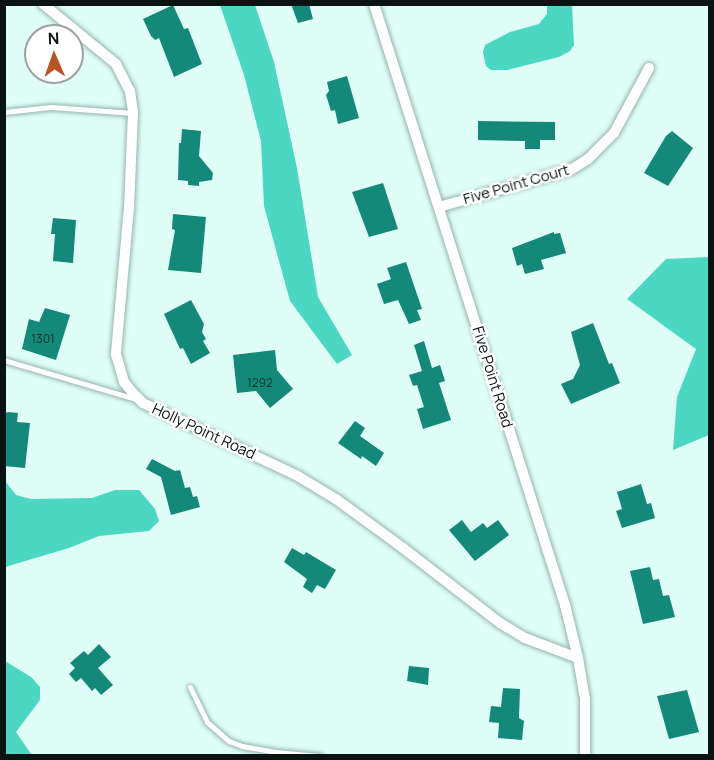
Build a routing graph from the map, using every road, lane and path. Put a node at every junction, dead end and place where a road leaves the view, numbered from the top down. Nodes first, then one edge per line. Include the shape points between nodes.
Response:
1 (43, 4) edge
2 (374, 4) edge
3 (649, 68) dead end
4 (4, 112) edge
5 (133, 113) junction
6 (439, 207) junction
7 (4, 360) edge
8 (140, 401) junction
9 (578, 658) junction
10 (190, 687) dead end
11 (320, 756) edge
12 (585, 756) edge

1 - 5 street, Holly Point Road via 116,64 130,91
2 - 6 street, Five Point Road
3 - 6 street, Five Point Court via 614,133 588,159 572,169
4 - 5 lane via 51,107
5 - 8 street, Holly Point Road via 116,354 124,382
6 - 9 street, Five Point Road via 565,605
7 - 8 lane
8 - 9 street, Holly Point Road via 296,475 336,499 501,624
9 - 12 street, Five Point Road via 585,699
10 - 11 lane via 207,722 229,741 275,752

